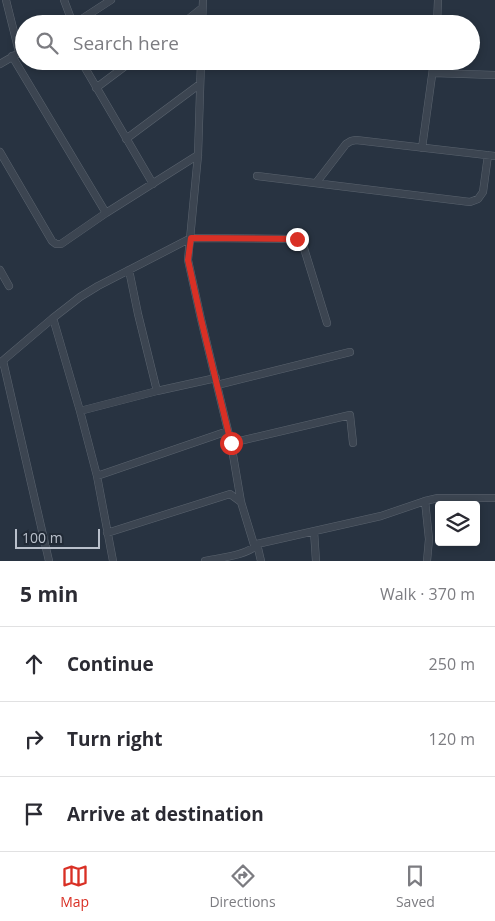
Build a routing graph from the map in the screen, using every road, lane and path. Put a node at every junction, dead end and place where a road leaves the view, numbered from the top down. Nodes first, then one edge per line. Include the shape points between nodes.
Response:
1 (6, 0) edge
2 (64, 0) edge
3 (111, 0) edge
4 (203, 0) edge
5 (438, 0) edge
6 (202, 8) junction
7 (70, 15) edge
8 (88, 15) edge
9 (193, 15) edge
10 (202, 15) edge
11 (437, 15) edge
12 (15, 40) edge
13 (15, 55) edge
14 (0, 64) edge
15 (27, 70) edge
16 (85, 70) edge
17 (120, 70) edge
18 (201, 70) edge
19 (433, 70) edge
20 (433, 73) junction
21 (495, 75) edge
22 (200, 84) junction
23 (96, 88) junction
24 (126, 139) junction
25 (422, 148) junction
26 (0, 152) edge
27 (198, 155) junction
28 (492, 156) edge
29 (257, 176) dead end
30 (316, 183) junction
31 (153, 184) junction
32 (106, 214) junction
33 (191, 238) junction
34 (0, 270) edge
35 (129, 270) junction
36 (9, 286) dead end
37 (53, 318) junction
38 (326, 322) dead end
39 (350, 352) dead end
40 (1, 362) edge
41 (216, 382) junction
42 (157, 390) junction
43 (80, 410) junction
44 (228, 431) junction
45 (231, 443) junction
46 (353, 443) dead end
47 (97, 476) junction
48 (495, 498) edge
49 (425, 501) junction
50 (241, 502) junction
51 (314, 531) junction
52 (107, 533) junction
53 (256, 546) junction
54 (49, 561) edge
55 (113, 561) edge
56 (206, 561) edge
57 (261, 561) edge
58 (316, 561) edge
59 (427, 561) edge

1 - 12 street
2 - 7 street
3 - 8 street
4 - 6 street
5 - 11 street
6 - 9 street
6 - 10 street
13 - 14 street
15 - 32 street
16 - 23 street
17 - 23 street
18 - 22 street
19 - 20 street
20 - 21 street
20 - 25 street
22 - 24 street
22 - 27 street
23 - 24 street
24 - 31 street
25 - 28 street
25 - 30 street via 351,141
26 - 32 street via 56,244 61,244
27 - 31 street
27 - 33 street
28 - 30 street via 483,192 470,202
29 - 30 street
31 - 32 street
33 - 35 street
33 - 38 street via 300,240
33 - 41 street via 188,260
34 - 36 street
35 - 37 street via 80,297
35 - 42 street
37 - 40 street
37 - 43 street
39 - 41 street
40 - 54 street
41 - 42 street
41 - 44 street
42 - 43 street
43 - 47 street
44 - 45 street
44 - 47 street
45 - 46 street via 350,415
45 - 50 street
47 - 52 street
48 - 49 street
49 - 51 street via 381,516
49 - 59 street
50 - 52 street via 230,494
50 - 53 street
51 - 53 street
51 - 58 street
52 - 55 street
53 - 56 street
53 - 57 street

